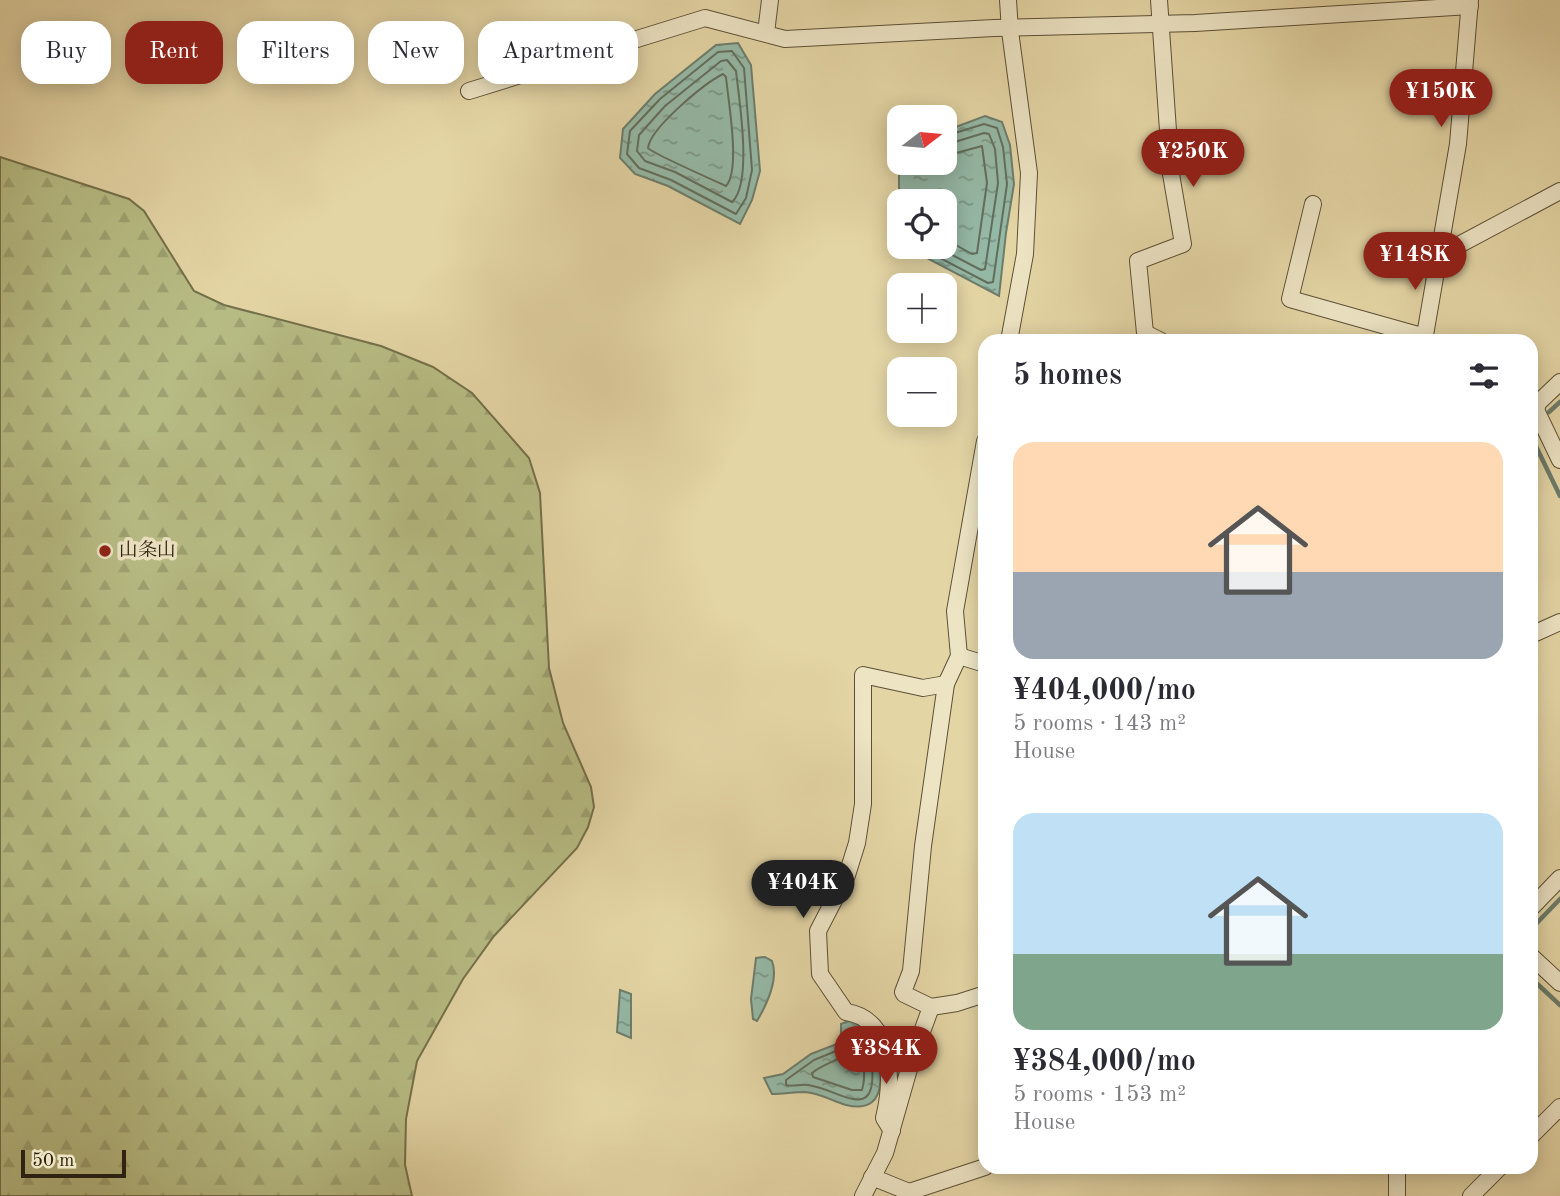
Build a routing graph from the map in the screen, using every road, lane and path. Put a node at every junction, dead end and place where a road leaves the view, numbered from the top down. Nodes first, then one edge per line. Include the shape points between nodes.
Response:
1 (771, 0) edge
2 (1009, 0) edge
3 (1159, 0) edge
4 (1470, 3) edge
5 (1161, 23) junction
6 (1010, 28) junction
7 (766, 33) junction
8 (469, 91) dead end
9 (1560, 191) edge
10 (1313, 204) dead end
11 (1440, 255) junction
12 (1010, 334) edge
13 (1147, 334) edge
14 (1407, 334) edge
15 (1425, 334) edge
16 (1560, 382) edge
17 (1538, 403) edge
18 (1538, 419) edge
19 (1560, 460) edge
20 (978, 493) edge
21 (1560, 622) edge
22 (1538, 632) edge
23 (959, 656) junction
24 (978, 662) edge
25 (946, 684) junction
26 (1560, 878) edge
27 (1538, 901) edge
28 (1538, 963) edge
29 (1560, 983) edge
30 (978, 996) edge
31 (931, 1007) junction
32 (1560, 1107) edge
33 (1538, 1129) edge
34 (892, 1131) junction
35 (978, 1169) edge
36 (1397, 1174) edge
37 (1493, 1174) edge
38 (872, 1177) junction
39 (863, 1196) edge
40 (1397, 1196) edge
41 (1471, 1196) edge

1 - 7 street
2 - 6 street
3 - 5 street
4 - 5 street
4 - 11 street via 1458,144
5 - 6 street
5 - 13 street via 1171,174 1182,244 1138,261
6 - 7 street via 785,39
6 - 12 street via 1030,173 1025,254
7 - 8 street via 705,18
9 - 11 street
10 - 14 street via 1290,299
11 - 15 street
16 - 17 street
18 - 19 street
20 - 23 street via 955,611
21 - 22 street
23 - 24 street
23 - 25 street
25 - 31 street via 911,971 903,992
25 - 34 street via 923,688 863,675 863,804 847,875 818,931 820,974 846,1012 860,1014 881,1037 890,1093 884,1118
26 - 27 street
28 - 29 street
30 - 31 street
31 - 34 street
32 - 33 street
34 - 38 street
35 - 38 street via 909,1192
36 - 40 street
37 - 41 street
38 - 39 street

